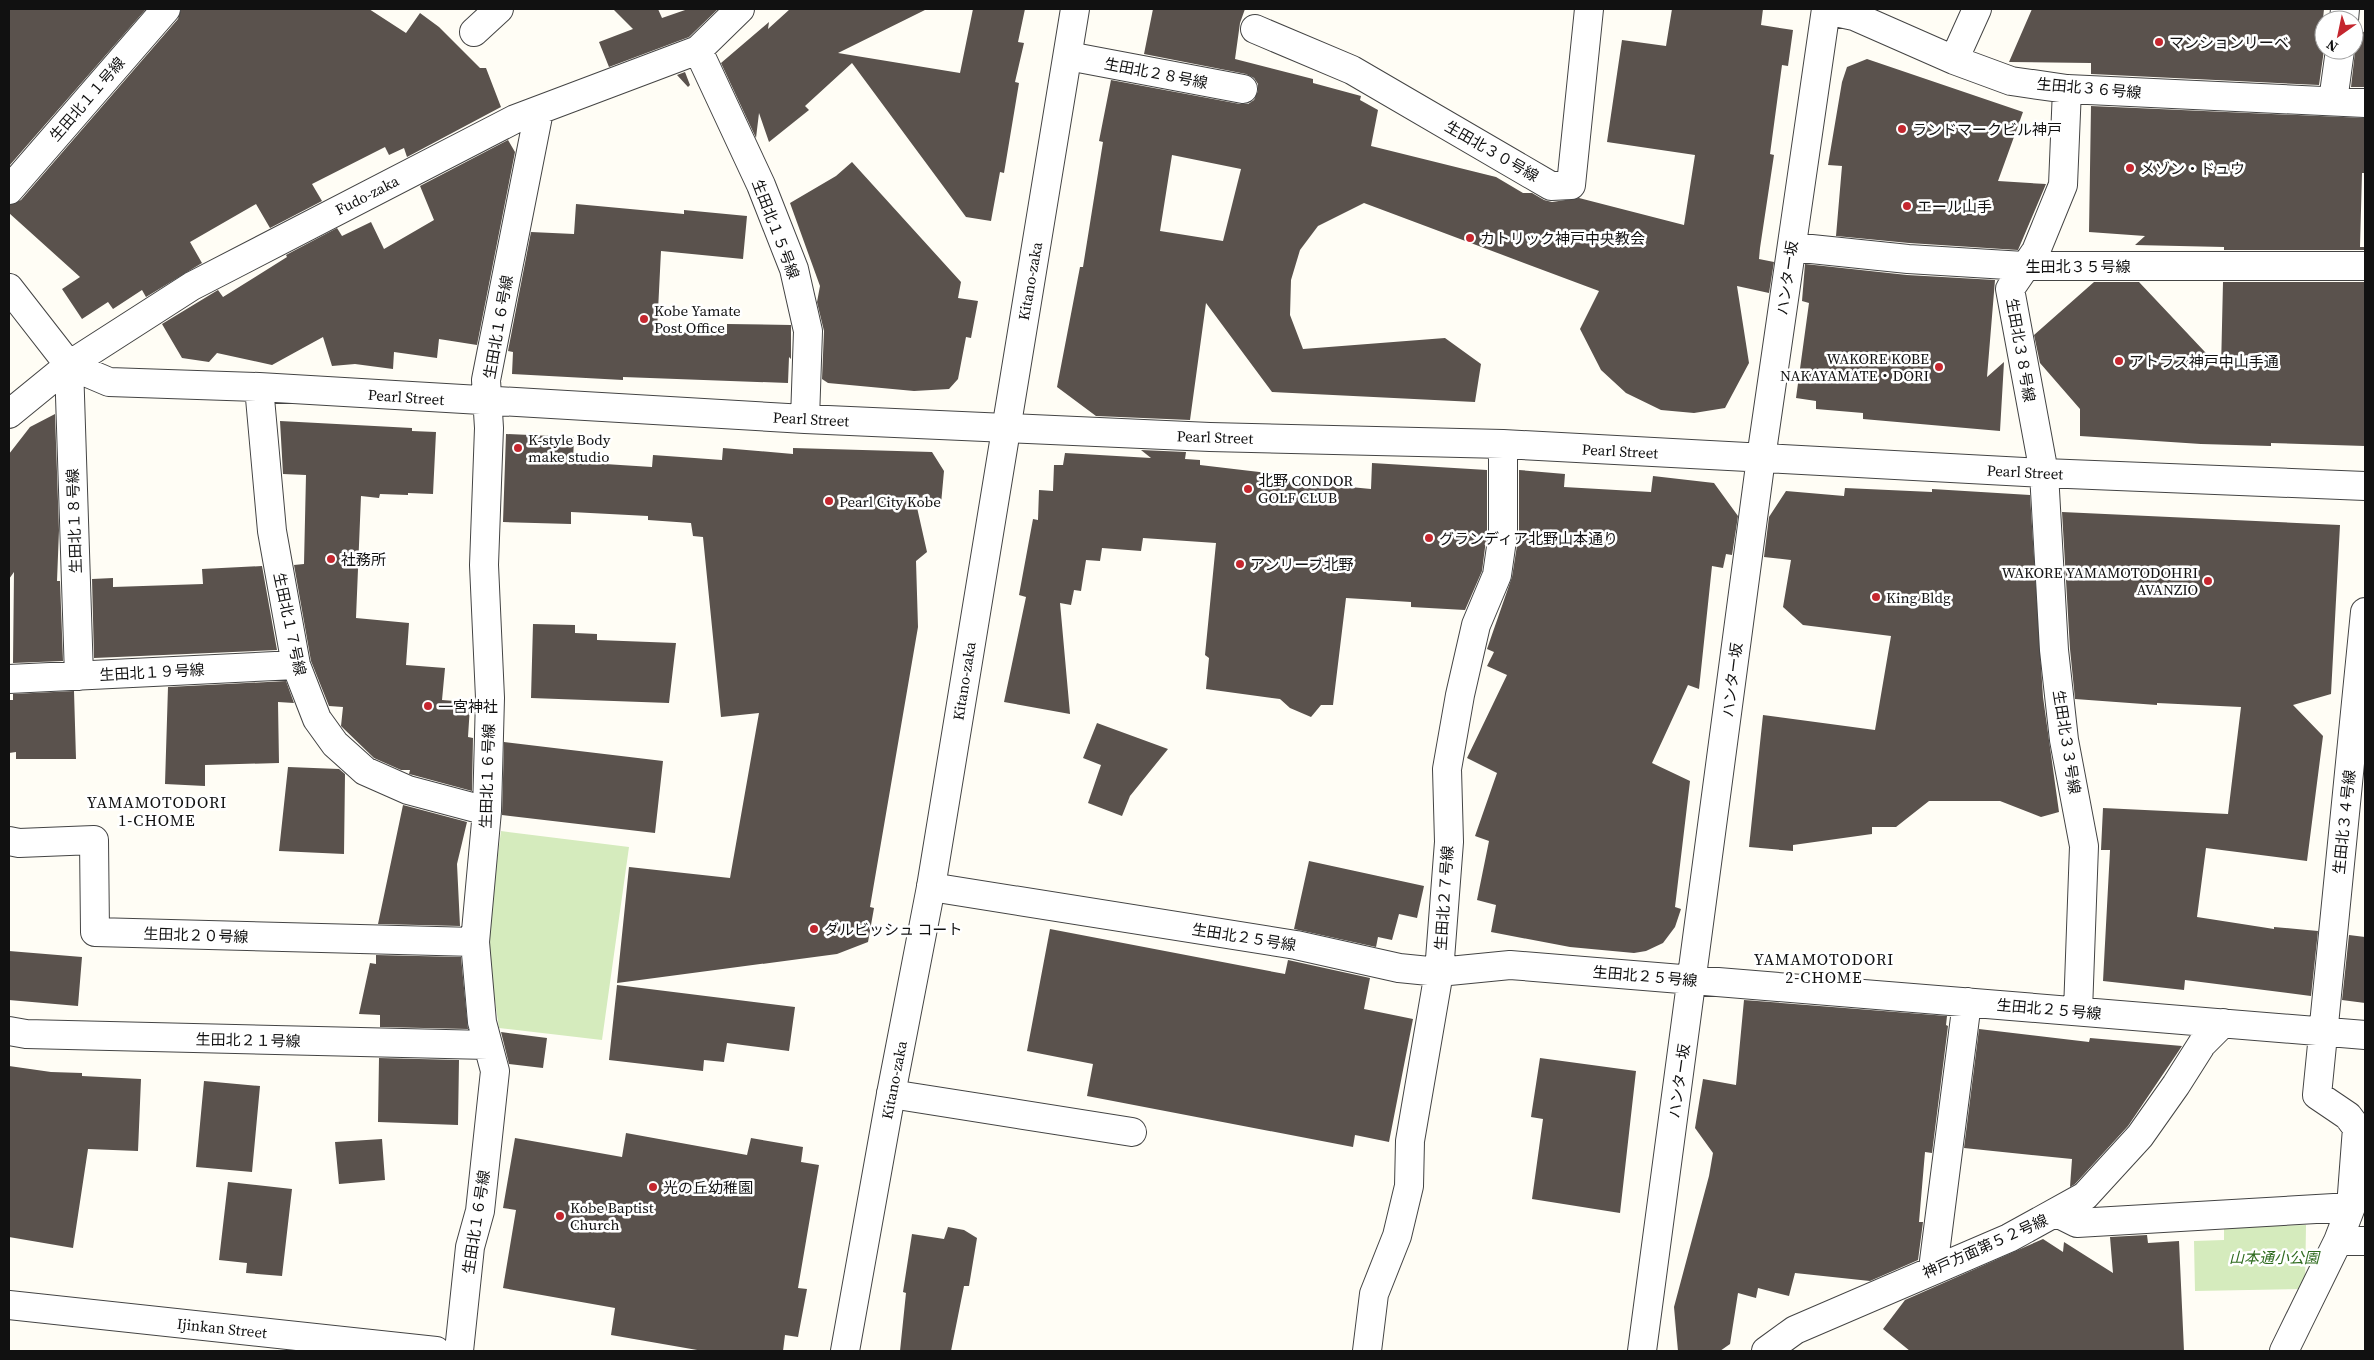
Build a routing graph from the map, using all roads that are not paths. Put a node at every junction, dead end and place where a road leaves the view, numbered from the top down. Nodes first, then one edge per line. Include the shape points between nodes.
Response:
1 (166, 9) edge
2 (499, 9) edge
3 (740, 9) edge
4 (1075, 9) edge
5 (1589, 9) edge
6 (1826, 9) edge
7 (1978, 9) edge
8 (1255, 29) dead end
9 (474, 32) dead end
10 (698, 50) junction
11 (1068, 56) junction
12 (1954, 60) junction
13 (2339, 60) edge
14 (1243, 89) dead end
15 (2067, 89) junction
16 (2333, 101) junction
17 (2365, 103) edge
18 (539, 111) junction
19 (9, 190) edge
20 (1792, 247) junction
21 (2024, 266) junction
22 (2365, 266) edge
23 (9, 288) edge
24 (69, 365) junction
25 (259, 388) junction
26 (488, 402) junction
27 (9, 414) edge
28 (805, 419) junction
29 (1004, 427) junction
30 (1502, 444) junction
31 (1761, 458) junction
32 (2044, 473) junction
33 (2365, 486) edge
34 (2365, 612) edge
35 (296, 665) junction
36 (79, 676) junction
37 (9, 679) edge
38 (487, 811) junction
39 (9, 841) edge
40 (931, 887) junction
41 (474, 942) junction
42 (1439, 972) junction
43 (1693, 979) junction
44 (1968, 1002) junction
45 (2078, 1011) junction
46 (2223, 1023) junction
47 (9, 1031) edge
48 (2323, 1032) junction
49 (2365, 1035) edge
50 (488, 1045) junction
51 (891, 1094) junction
52 (1132, 1132) dead end
53 (2351, 1207) junction
54 (2057, 1213) junction
55 (2338, 1241) junction
56 (2365, 1241) edge
57 (1933, 1269) junction
58 (9, 1305) edge
59 (436, 1351) edge
60 (459, 1351) edge
61 (845, 1351) edge
62 (1367, 1351) edge
63 (1642, 1351) edge
64 (1766, 1351) edge
65 (2284, 1351) edge

1 - 19 street, 生田北１１号線
2 - 9 street
3 - 10 street, Fudo-zaka
4 - 11 street, Kitano-zaka
5 - 8 street, 生田北３０号線 via 1571,185 1552,186 1352,70
6 - 12 street, 生田北３６号線 via 1854,16
6 - 20 street, ハンター坂
7 - 12 street
10 - 18 street, Fudo-zaka
10 - 28 street, 生田北１５号線 via 761,185 794,270 808,331
11 - 14 street, 生田北２８号線
11 - 29 street, Kitano-zaka
12 - 15 street, 生田北３６号線 via 2011,81
13 - 16 street
15 - 16 street, 生田北３６号線
15 - 21 street, 生田北３８号線 via 2063,185 2036,251
16 - 17 street, 生田北３６号線
18 - 24 street, Fudo-zaka via 515,118 192,286
18 - 26 street, 生田北１６号線 via 486,380
20 - 21 street, 生田北３５号線
20 - 31 street, ハンター坂
21 - 22 street, 生田北３５号線
21 - 32 street, 生田北３８号線 via 2010,289
23 - 24 street
24 - 25 street, Pearl Street via 109,382
24 - 27 street, Fudo-zaka
24 - 36 street, 生田北１８号線
25 - 26 street, Pearl Street
25 - 35 street, 生田北１７号線 via 272,531
26 - 28 street, Pearl Street
26 - 38 street, 生田北１６号線 via 484,565 490,698
28 - 29 street, Pearl Street
29 - 30 street, Pearl Street via 1210,437
29 - 40 street, Kitano-zaka
30 - 31 street, Pearl Street
30 - 42 street, 生田北２７号線 via 1503,533 1497,575 1476,625 1447,769 1449,842
31 - 32 street, Pearl Street
31 - 43 street, ハンター坂
32 - 33 street, Pearl Street
32 - 45 street, 生田北３３号線 via 2054,650 2064,740 2084,846
34 - 48 street, 生田北３４号線
35 - 36 street, 生田北１９号線
35 - 38 street, 生田北１７号線 via 317,718 335,744 365,771 408,790
36 - 37 street, 生田北１９号線
38 - 41 street, 生田北１６号線
39 - 41 street, 生田北２０号線 via 19,844 94,840 95,932
40 - 42 street, 生田北２５号線 via 1296,945 1399,968
40 - 51 street, Kitano-zaka
41 - 50 street, 生田北１６号線 via 482,1022
42 - 43 street, 生田北２５号線 via 1510,965
42 - 62 street, 生田北２７号線 via 1410,1141 1409,1186 1397,1236 1374,1294
43 - 44 street, 生田北２５号線
43 - 63 street, ハンター坂
44 - 45 street, 生田北２５号線
44 - 57 street
45 - 46 street, 生田北２５号線
46 - 48 street, 生田北２５号線
46 - 54 street, 神戸方面第５２号線 via 2202,1044 2140,1136 2085,1196
47 - 50 street, 生田北２１号線 via 26,1034
48 - 49 street, 生田北２５号線
48 - 53 street, 生田北３４号線 via 2317,1095 2348,1116 2356,1128
50 - 60 street, 生田北１６号線 via 495,1071 480,1211 470,1247
51 - 52 street
51 - 61 street, Kitano-zaka
53 - 54 street via 2077,1223
53 - 55 street
54 - 57 street, 神戸方面第５２号線 via 2009,1238
55 - 56 street
55 - 65 street
57 - 64 street, 神戸方面第５２号線 via 1795,1330
58 - 59 street, Ijinkan Street

